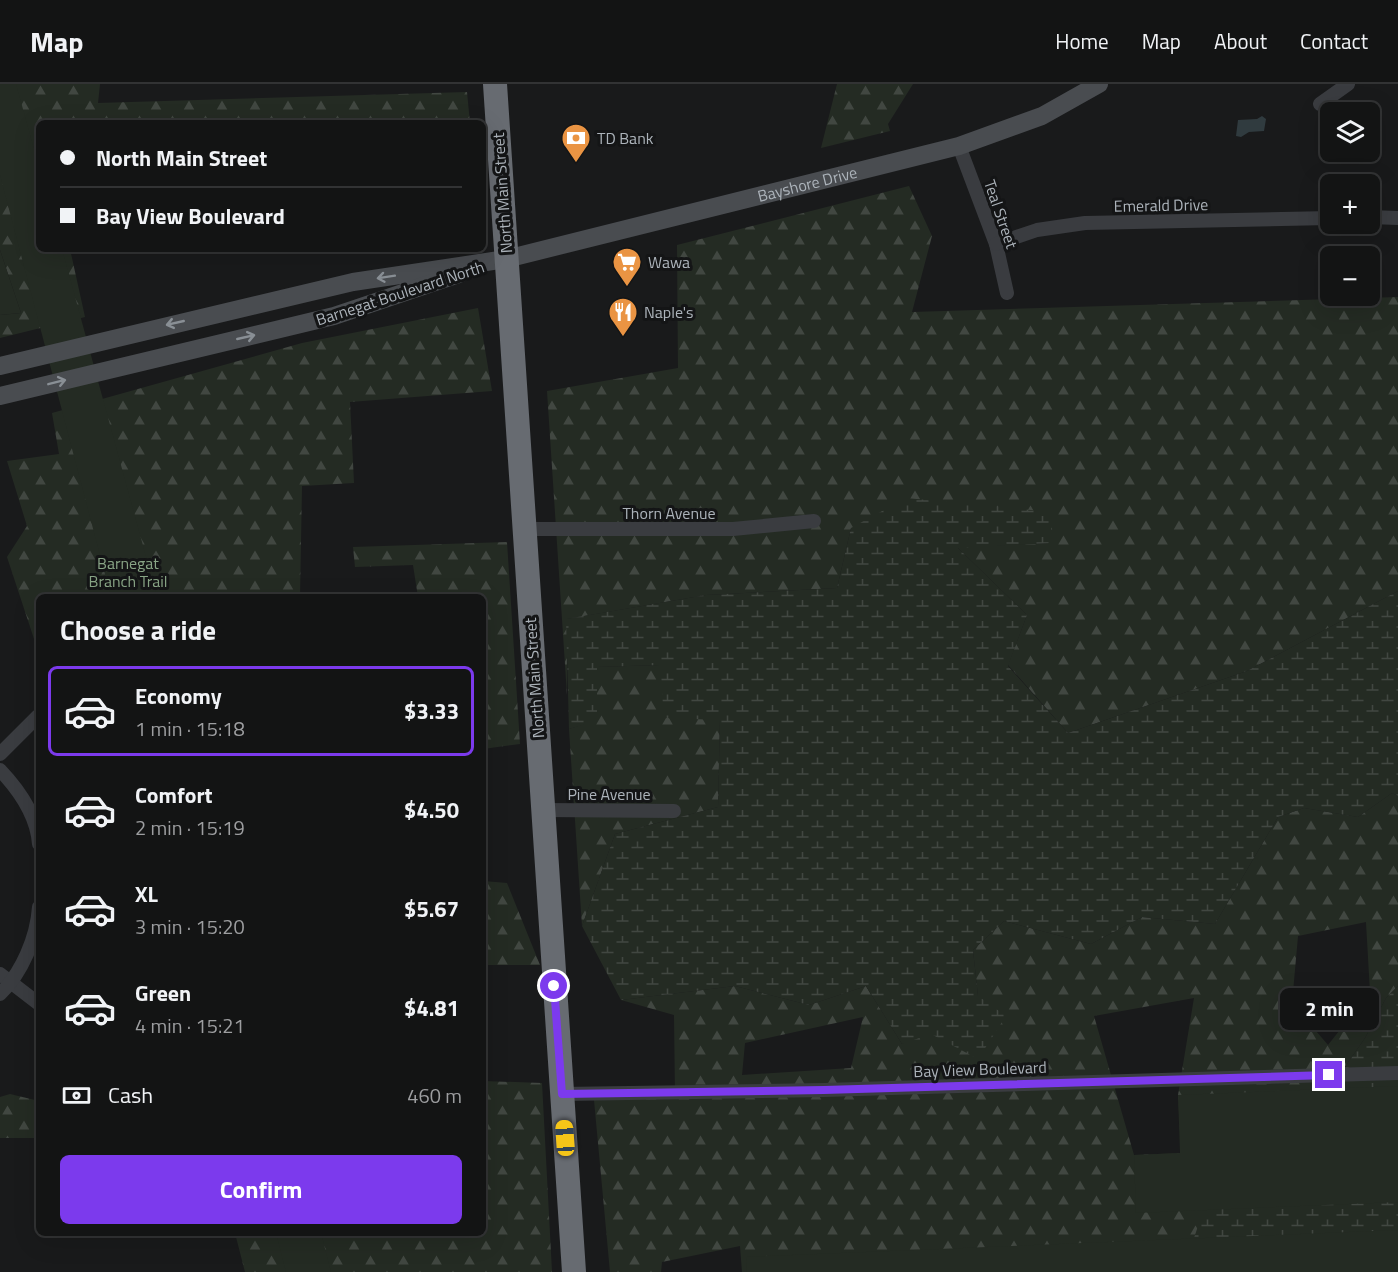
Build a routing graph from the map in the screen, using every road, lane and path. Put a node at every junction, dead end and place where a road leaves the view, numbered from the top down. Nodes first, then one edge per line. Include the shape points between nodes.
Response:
1 (495, 84) edge
2 (1099, 84) edge
3 (1348, 84) edge
4 (1323, 102) edge
5 (960, 146) junction
6 (1380, 217) edge
7 (1320, 218) edge
8 (1398, 218) edge
9 (996, 244) junction
10 (506, 259) junction
11 (1007, 293) dead end
12 (0, 366) edge
13 (0, 396) edge
14 (814, 521) dead end
15 (525, 529) junction
16 (36, 718) edge
17 (0, 754) edge
18 (0, 770) edge
19 (543, 810) junction
20 (674, 811) dead end
21 (36, 828) edge
22 (36, 922) edge
23 (5, 978) edge
24 (0, 994) edge
25 (36, 1002) edge
26 (1398, 1072) edge
27 (562, 1094) junction
28 (574, 1272) edge

1 - 10 highway, North Main Street
2 - 5 street, Bayshore Drive via 1042,116
3 - 4 street
5 - 9 street, Teal Street
5 - 10 street, Bayshore Drive
6 - 8 street
7 - 9 street, Emerald Drive via 1085,223 1037,230
9 - 11 street, Teal Street
10 -> 12 street, Barnegat Boulevard North via 352,282
13 -> 10 street, Barnegat Boulevard North via 334,316
10 - 15 highway, North Main Street
14 - 15 street, Thorn Avenue via 733,529
15 - 19 highway, North Main Street
16 - 17 street
18 - 21 street via 18,788
19 - 20 street, Pine Avenue
19 - 27 highway, North Main Street
22 - 23 street via 32,941
23 - 24 street
23 - 25 street
26 - 27 street, Bay View Boulevard via 836,1090
27 - 28 highway, North Main Street

